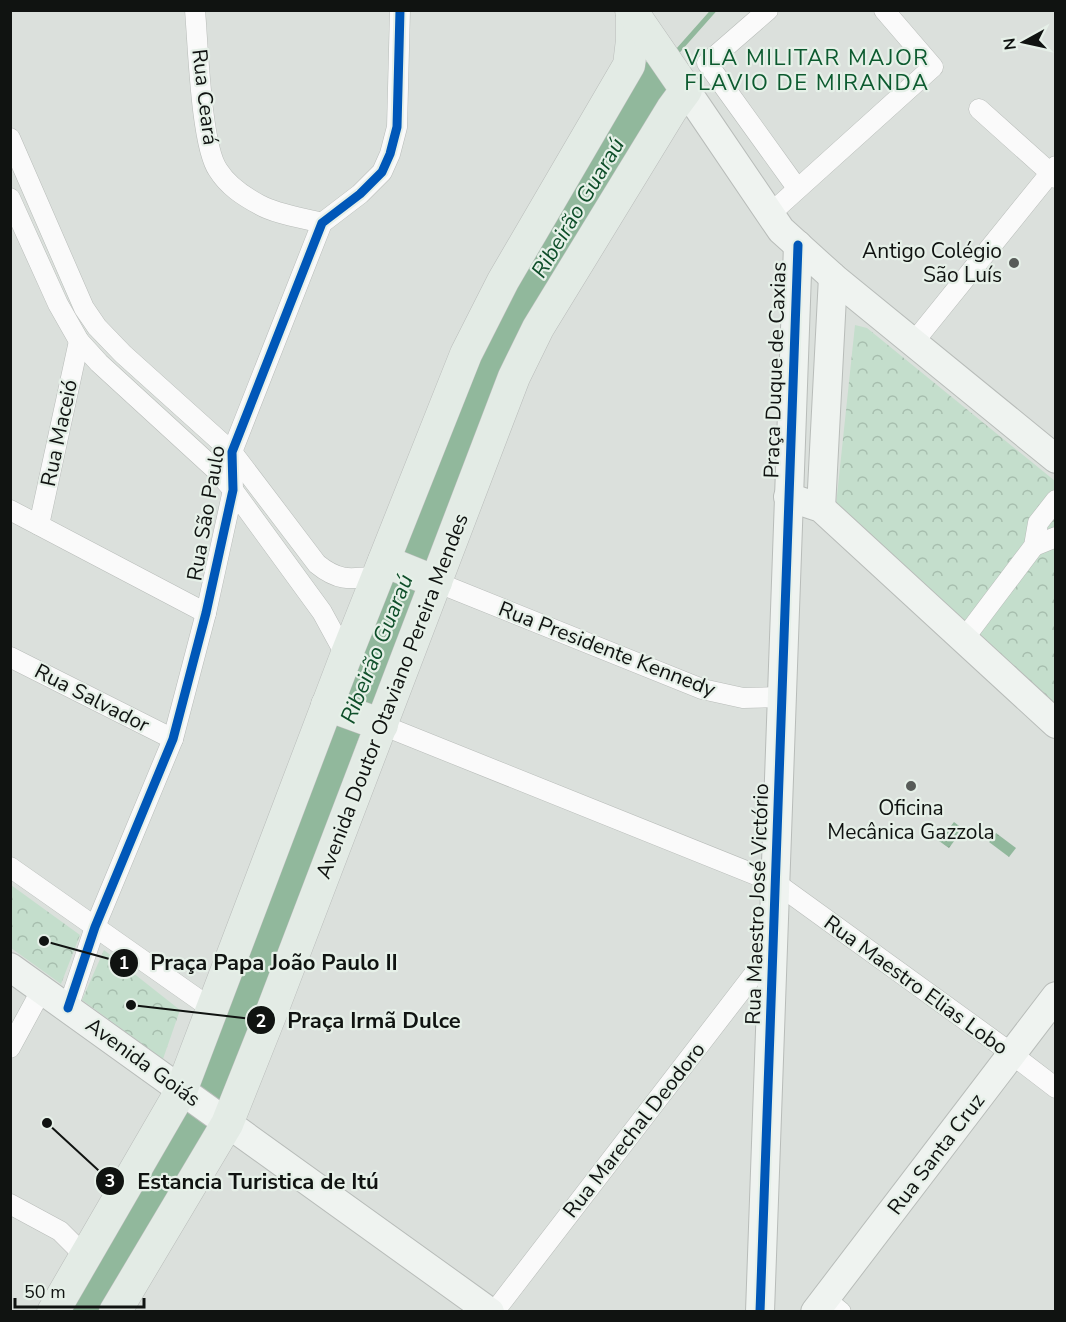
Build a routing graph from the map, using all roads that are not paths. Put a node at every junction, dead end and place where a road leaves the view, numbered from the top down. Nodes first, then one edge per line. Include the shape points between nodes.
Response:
1 (195, 10) edge
2 (399, 10) edge
3 (768, 10) edge
4 (884, 10) edge
5 (631, 12) edge
6 (629, 65) junction
7 (670, 66) junction
8 (979, 109) dead end
9 (10, 138) edge
10 (1054, 173) edge
11 (797, 188) junction
12 (10, 198) edge
13 (770, 214) junction
14 (322, 223) junction
15 (798, 245) junction
16 (833, 277) junction
17 (84, 308) junction
18 (66, 319) junction
19 (80, 341) junction
20 (112, 343) junction
21 (913, 343) junction
22 (99, 363) junction
23 (232, 452) junction
24 (1056, 459) edge
25 (233, 490) junction
26 (789, 497) junction
27 (1056, 500) edge
28 (821, 508) junction
29 (10, 510) edge
30 (39, 525) junction
31 (1056, 537) edge
32 (1034, 546) junction
33 (402, 572) junction
34 (206, 614) junction
35 (963, 640) junction
36 (346, 656) junction
37 (10, 657) edge
38 (781, 697) junction
39 (354, 715) junction
40 (1056, 723) edge
41 (173, 739) junction
42 (10, 867) edge
43 (776, 882) junction
44 (95, 927) junction
45 (774, 948) junction
46 (10, 967) edge
47 (42, 989) junction
48 (1056, 996) edge
49 (68, 1008) junction
50 (212, 1009) junction
51 (10, 1048) edge
52 (1012, 1054) junction
53 (1056, 1088) edge
54 (205, 1108) junction
55 (10, 1204) edge
56 (85, 1256) junction
57 (827, 1307) edge
58 (53, 1311) edge
59 (115, 1311) edge
60 (492, 1311) edge
61 (760, 1311) edge

1 - 14 street, Rua Ceará via 205,122 216,169 235,190 262,207
2 - 14 street via 397,127 390,154 382,172
3 - 11 street via 707,63
4 - 11 street via 933,67
5 - 6 main road, Avenida Doutor Otaviano Pereira Mendes
5 - 7 main road
6 - 7 main road via 639,53
6 - 33 main road, Avenida Doutor Otaviano Pereira Mendes via 466,354
7 - 13 street
7 - 33 main road, Avenida Doutor Otaviano Pereira Mendes via 672,109 538,328
8 - 10 street
9 - 17 street
10 - 21 street
11 - 13 street
12 - 18 street
13 - 15 street
14 - 23 street, Rua São Paulo
15 - 16 street, Praça Duque de Caxias
15 - 26 street, Praça Duque de Caxias
16 - 21 street, Praça Duque de Caxias
16 - 28 street
17 - 18 street
17 - 20 street
18 - 19 street
19 - 22 street
19 - 30 street, Rua Maceió
20 - 22 street
20 - 23 street
21 - 24 street, Praça Duque de Caxias
22 - 25 street
23 - 25 street, Rua São Paulo
23 - 33 street via 317,564 348,580
25 - 34 street, Rua São Paulo
25 - 36 street via 322,612
26 - 28 street, Praça Duque de Caxias
26 - 38 street, Rua Maestro José Victório
27 - 32 street via 1038,523
28 - 35 street, Praça Duque de Caxias
29 - 30 street
30 - 34 street
31 - 32 street
32 - 35 street
33 - 36 main road, Avenida Doutor Otaviano Pereira Mendes
33 - 38 street, Rua Presidente Kennedy via 702,689 743,698
33 - 39 main road, Avenida Doutor Otaviano Pereira Mendes
34 - 41 street, Rua São Paulo
35 - 40 street, Praça Duque de Caxias
36 - 39 main road, Avenida Doutor Otaviano Pereira Mendes
37 - 41 street, Rua Salvador
38 - 43 street, Rua Maestro José Victório
39 - 43 street, Rua Maestro Elias Lobo
39 - 50 main road, Avenida Doutor Otaviano Pereira Mendes
39 - 54 main road, Avenida Doutor Otaviano Pereira Mendes via 264,1032
41 - 44 street, Rua São Paulo
42 - 44 street
43 - 45 street, Rua Maestro José Victório
43 - 52 street, Rua Maestro Elias Lobo
44 - 49 street, Rua São Paulo
44 - 50 street
45 - 60 street, Rua Marechal Deodoro
45 - 61 street, Rua Maestro José Victório
46 - 47 street, Avenida Goiás
47 - 49 street, Avenida Goiás
47 - 51 street
48 - 52 street, Rua Santa Cruz
49 - 54 street, Avenida Goiás
50 - 54 main road, Avenida Doutor Otaviano Pereira Mendes
52 - 53 street, Rua Maestro Elias Lobo
52 - 57 street, Rua Santa Cruz
54 - 56 main road, Avenida Doutor Otaviano Pereira Mendes
54 - 59 main road, Avenida Doutor Otaviano Pereira Mendes
54 - 60 street, Avenida Goiás
55 - 56 street via 60,1232
56 - 58 main road, Avenida Doutor Otaviano Pereira Mendes

